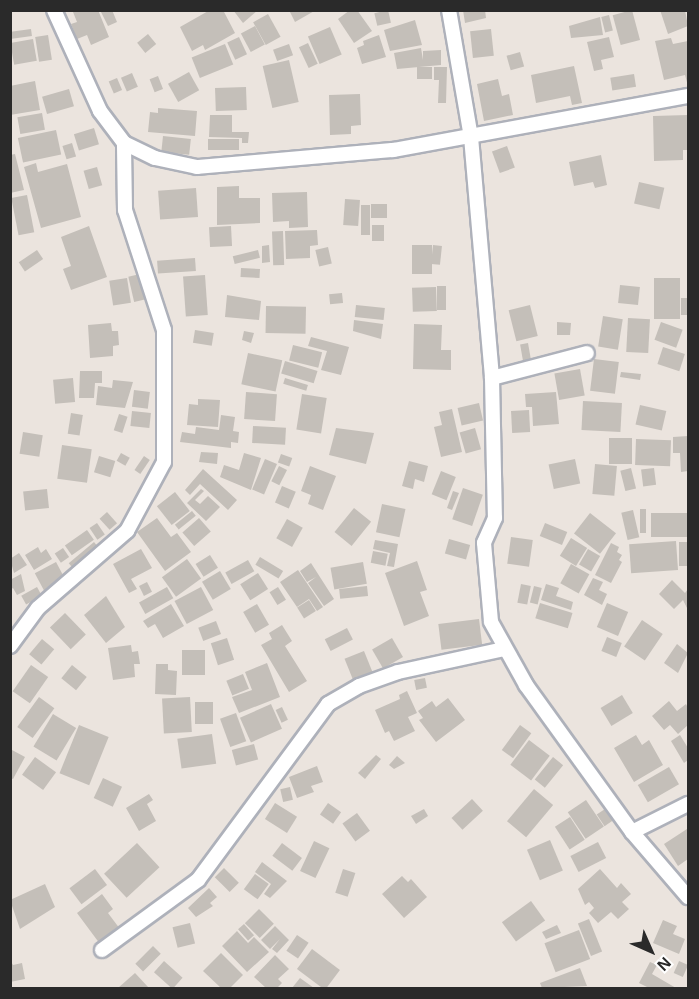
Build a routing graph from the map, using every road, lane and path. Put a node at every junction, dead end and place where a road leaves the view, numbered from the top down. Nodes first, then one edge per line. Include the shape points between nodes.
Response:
1 (54, 10) edge
2 (449, 10) edge
3 (688, 96) edge
4 (471, 137) junction
5 (124, 143) junction
6 (586, 353) dead end
7 (492, 378) junction
8 (10, 646) edge
9 (504, 649) junction
10 (688, 804) edge
11 (632, 832) junction
12 (688, 897) edge
13 (102, 950) dead end

1 - 5 street via 100,111
2 - 4 street
3 - 4 street
4 - 5 street via 393,150 211,168 168,162
4 - 7 street
5 - 8 street via 125,210 164,330 164,462 127,531 38,608
6 - 7 street
7 - 9 street via 495,518 484,543 491,622
9 - 11 street
9 - 13 street via 398,672 359,686 328,704 198,880
10 - 11 street
11 - 12 street

